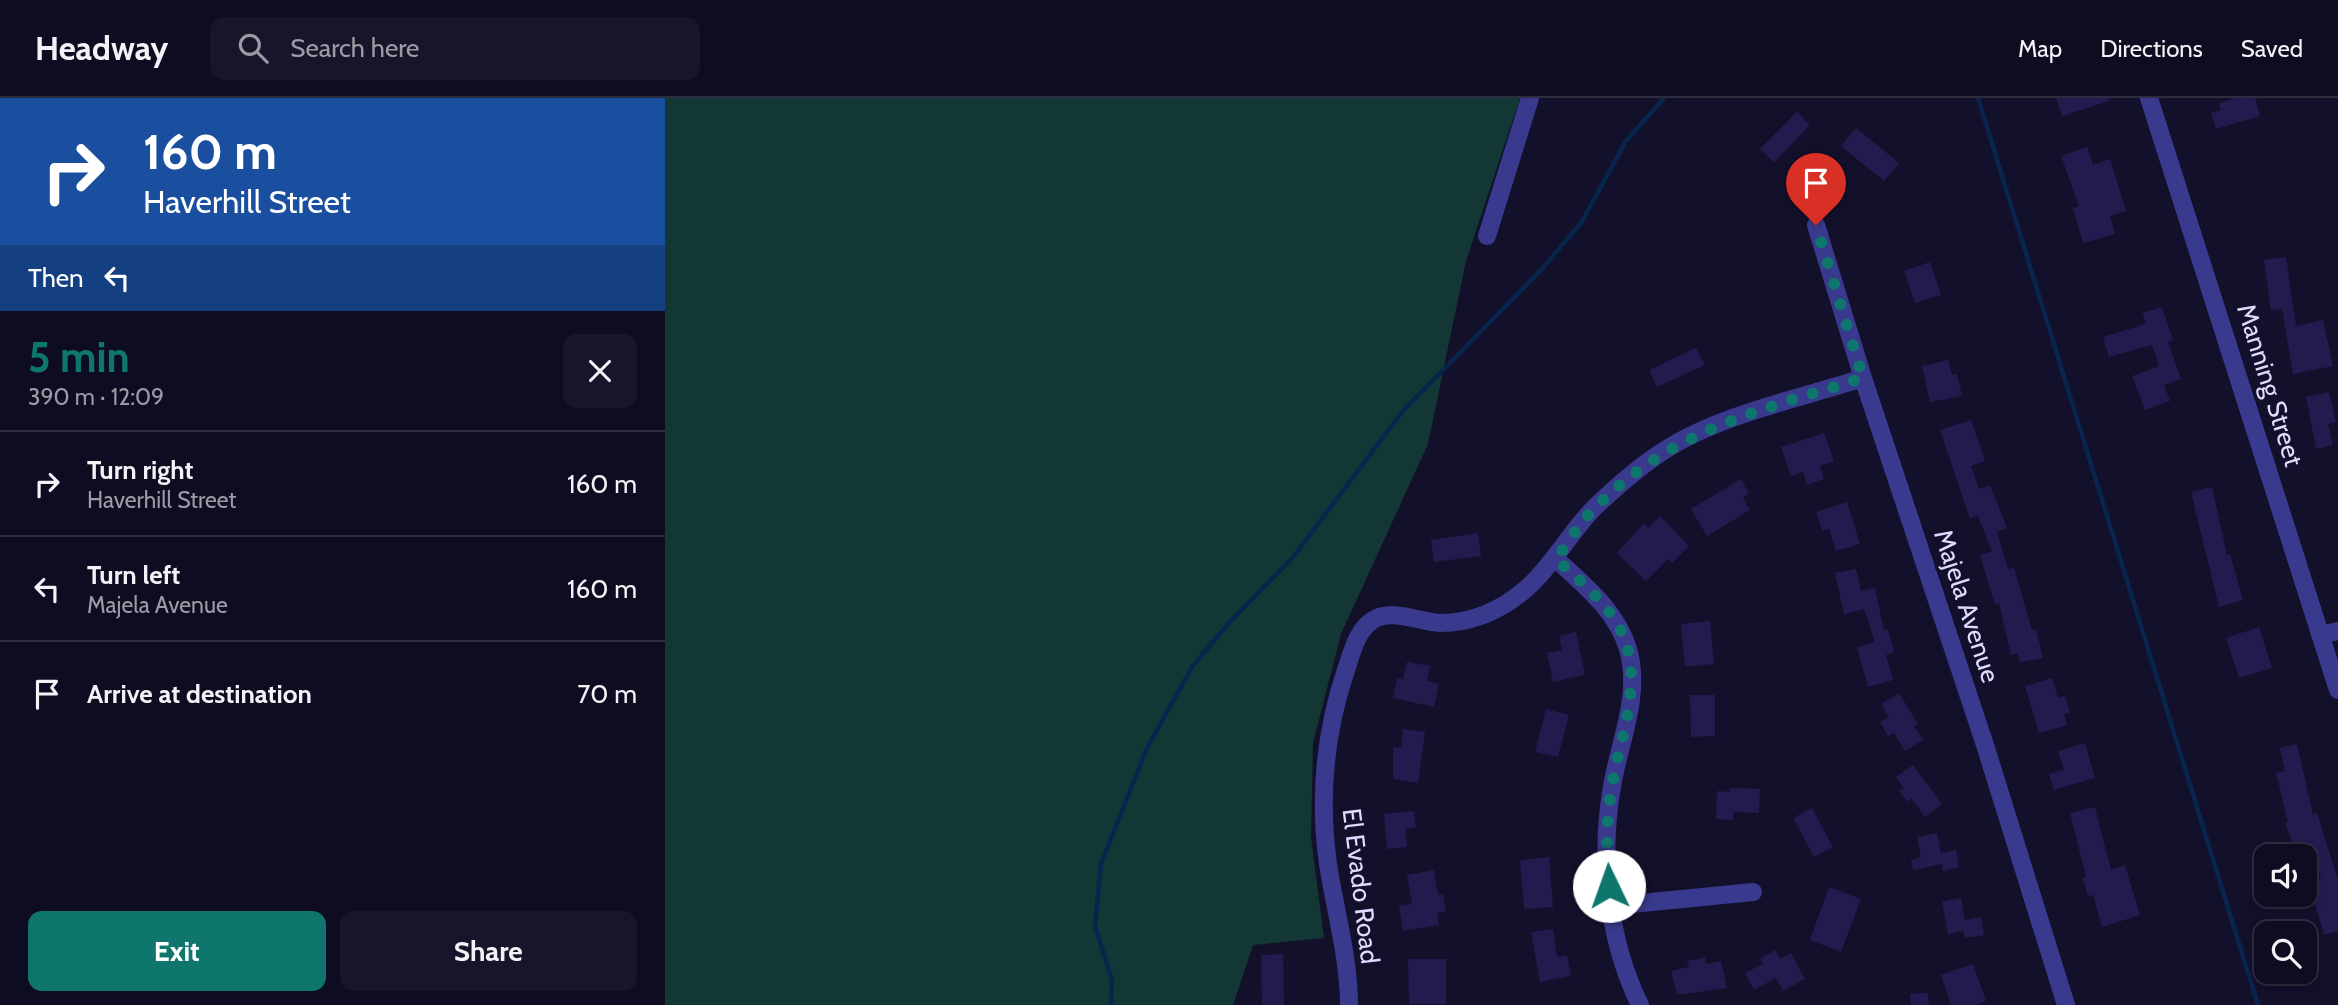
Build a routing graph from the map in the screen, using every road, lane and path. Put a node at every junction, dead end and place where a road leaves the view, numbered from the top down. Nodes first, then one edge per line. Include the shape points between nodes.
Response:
1 (1530, 98) edge
2 (2149, 98) edge
3 (1816, 225) dead end
4 (1487, 236) dead end
5 (1863, 378) junction
6 (1556, 559) junction
7 (2329, 633) edge
8 (2338, 690) edge
9 (1753, 892) dead end
10 (1611, 906) junction
11 (1349, 1005) edge
12 (1640, 1005) edge
13 (2066, 1005) edge

1 - 4 street
2 - 7 street, Manning Street
3 - 5 street, Majela Avenue
5 - 6 street via 1747,414 1657,455 1593,509
5 - 13 street, Majela Avenue via 1986,745
6 - 10 street via 1598,597 1616,622 1628,649 1633,680 1607,822
6 - 11 street, El Evado Road via 1496,610 1441,623 1395,616 1375,618 1363,628 1338,693 1324,783 1325,840
7 - 8 street, Manning Street
9 - 10 street
10 - 12 street via 1619,950

